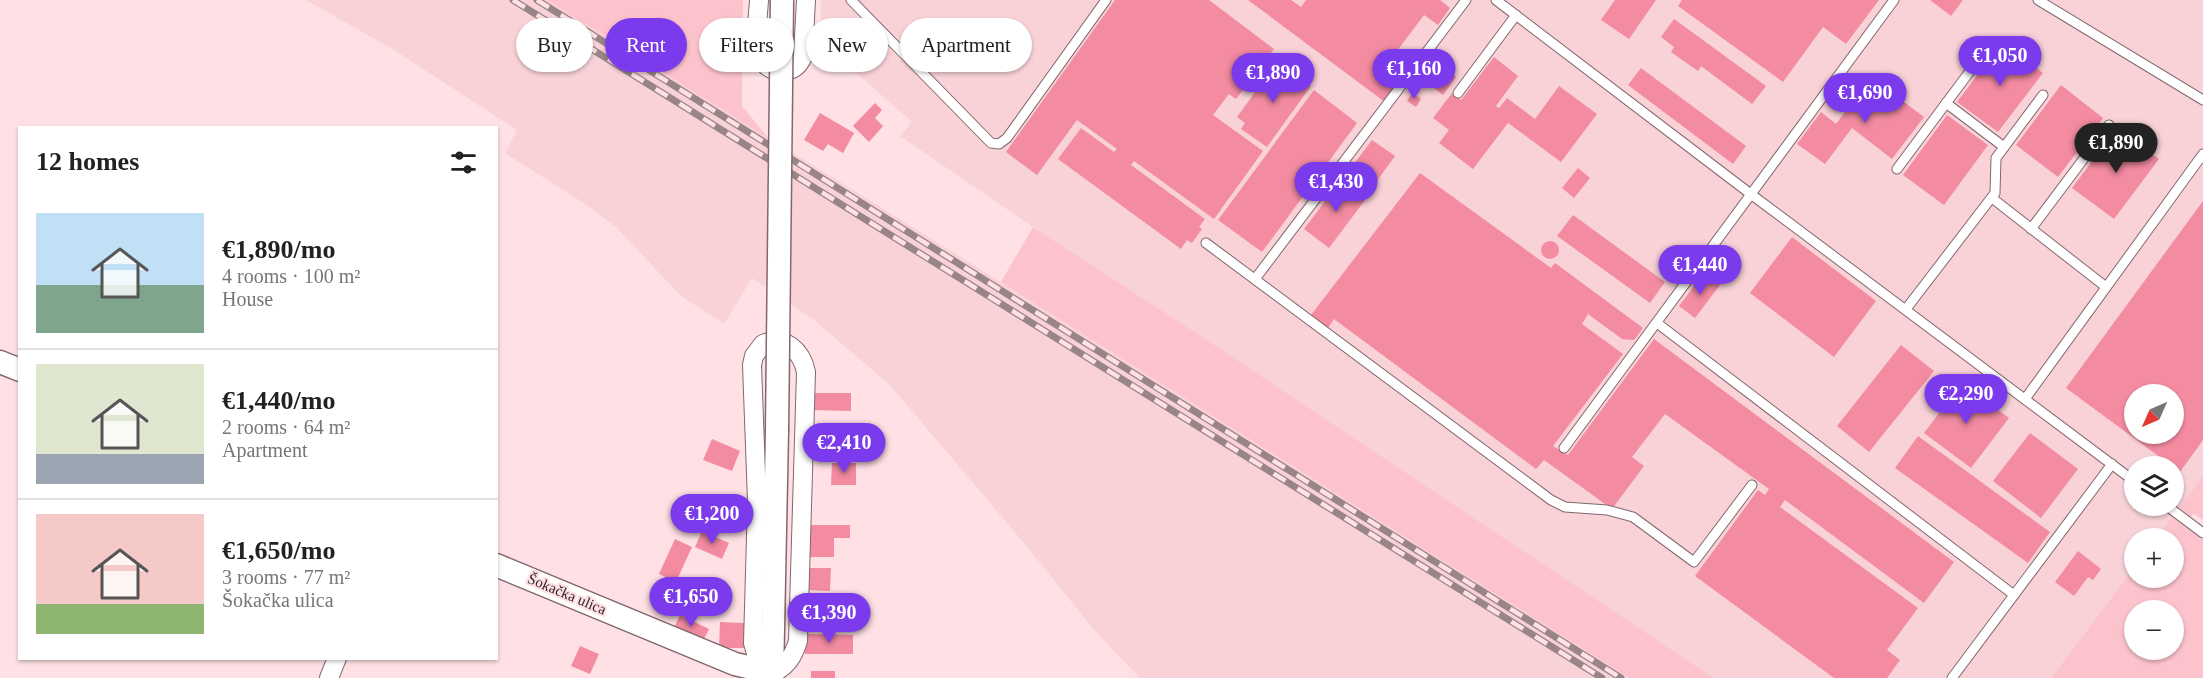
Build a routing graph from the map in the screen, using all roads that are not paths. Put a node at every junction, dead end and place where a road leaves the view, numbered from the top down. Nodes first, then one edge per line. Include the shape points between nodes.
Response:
1 (759, 0) edge
2 (782, 0) edge
3 (806, 0) edge
4 (851, 0) edge
5 (1106, 0) edge
6 (1466, 0) edge
7 (1496, 0) edge
8 (1894, 0) edge
9 (2038, 0) edge
10 (1516, 15) junction
11 (1991, 43) dead end
12 (1458, 93) dead end
13 (2043, 94) dead end
14 (2203, 100) edge
15 (1946, 104) junction
16 (2109, 125) dead end
17 (2004, 147) junction
18 (2203, 154) edge
19 (1897, 169) dead end
20 (1752, 195) junction
21 (1992, 198) junction
22 (2031, 229) junction
23 (1206, 243) dead end
24 (1255, 279) junction
25 (2106, 287) junction
26 (1906, 309) junction
27 (1657, 323) junction
28 (0, 362) edge
29 (18, 369) edge
30 (2025, 399) junction
31 (1564, 448) dead end
32 (2112, 464) junction
33 (2124, 473) edge
34 (1752, 485) dead end
35 (2180, 516) edge
36 (2203, 533) edge
37 (498, 566) edge
38 (2014, 595) junction
39 (336, 660) edge
40 (768, 674) edge
41 (329, 678) edge
42 (1952, 678) edge

1 - 3 street via 758,53 762,62 785,71 800,63
2 - 40 street, bridge via 777,431
4 - 5 lane via 991,144 1007,138
6 - 24 lane
7 - 10 lane
8 - 20 lane
9 - 14 lane
10 - 12 lane
10 - 20 lane
11 - 15 lane
13 - 17 lane
15 - 17 lane
15 - 19 lane
16 - 22 lane
17 - 21 lane via 1996,158 1997,181
18 - 25 lane
20 - 26 lane
20 - 27 lane
21 - 22 lane
21 - 26 lane
22 - 25 lane
23 - 24 lane
24 - 34 lane via 1551,500 1565,507 1607,510 1633,517 1694,562
25 - 30 lane
26 - 30 lane
27 - 31 lane
27 - 38 lane
28 - 29 street
30 - 32 lane
32 - 33 lane
32 - 38 lane
35 - 36 lane
37 - 40 street, Šokačka ulica
38 - 42 lane
39 - 41 street
40 - 40 street via 782,669 791,660 798,641 806,372 800,354 776,341 763,344 752,365 757,501 753,644

